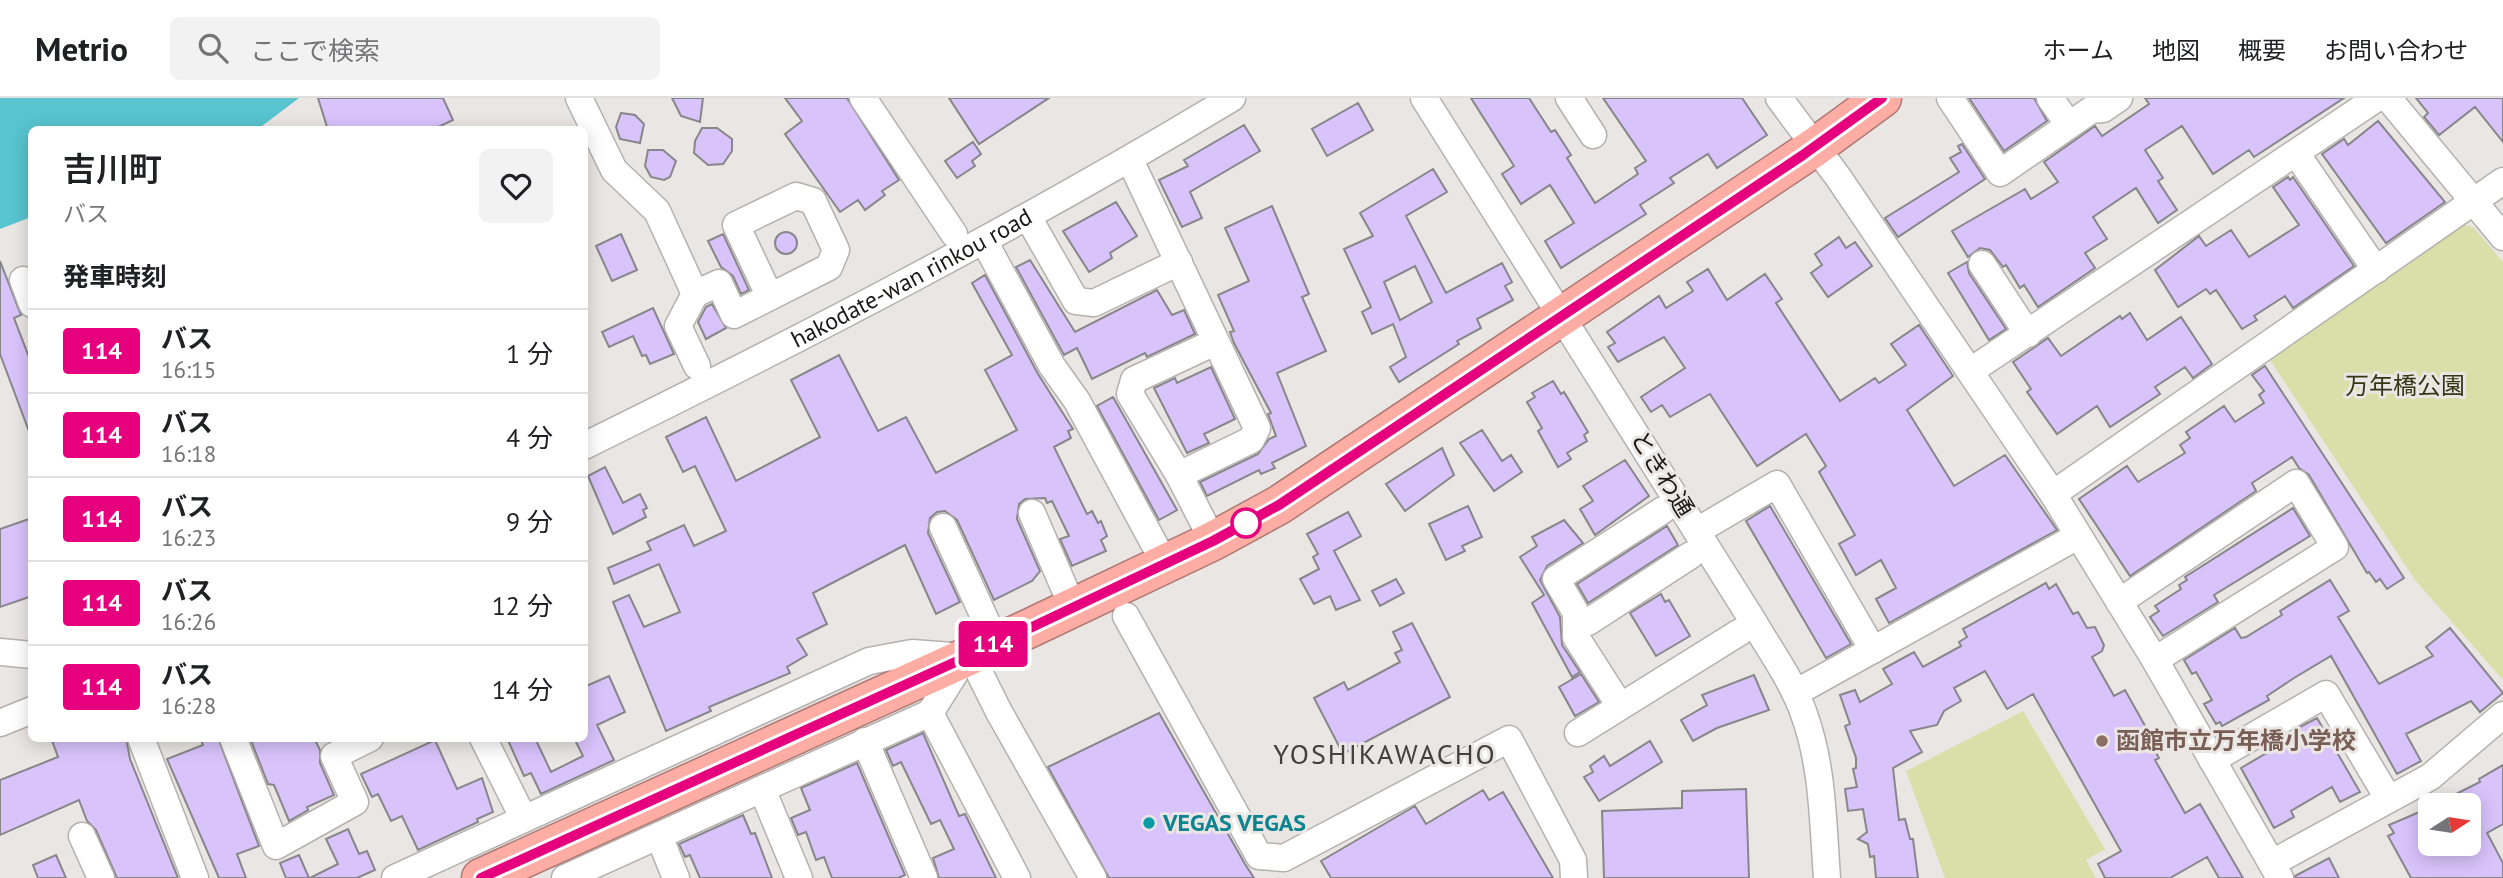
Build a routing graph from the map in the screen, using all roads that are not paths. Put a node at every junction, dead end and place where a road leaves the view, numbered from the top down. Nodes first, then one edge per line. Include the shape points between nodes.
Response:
1 (579, 98) edge
2 (863, 98) edge
3 (1232, 98) edge
4 (1424, 98) edge
5 (1569, 98) edge
6 (1779, 98) edge
7 (1882, 98) edge
8 (1951, 98) edge
9 (2050, 98) edge
10 (2119, 98) edge
11 (2377, 98) edge
12 (2389, 98) edge
13 (2069, 125) junction
14 (1593, 135) dead end
15 (1815, 147) junction
16 (2296, 153) junction
17 (1130, 160) junction
18 (2503, 181) edge
19 (2474, 203) junction
20 (1028, 217) junction
21 (954, 234) dead end
22 (2503, 237) edge
23 (984, 241) junction
24 (1180, 262) junction
25 (1982, 264) dead end
26 (2376, 270) junction
27 (695, 294) junction
28 (770, 298) dead end
29 (1562, 316) junction
30 (2028, 334) junction
31 (1215, 341) junction
32 (1981, 364) dead end
33 (697, 366) dead end
34 (588, 444) edge
35 (1179, 475) junction
36 (2053, 494) junction
37 (1663, 510) dead end
38 (1032, 513) dead end
39 (943, 527) dead end
40 (2078, 536) junction
41 (1213, 541) junction
42 (1694, 543) junction
43 (1165, 564) junction
44 (2119, 602) junction
45 (1073, 608) junction
46 (1126, 617) dead end
47 (1576, 624) junction
48 (1740, 632) dead end
49 (1873, 650) junction
50 (977, 651) junction
51 (0, 652) edge
52 (28, 654) edge
53 (2155, 660) junction
54 (1795, 693) junction
55 (1620, 706) junction
56 (28, 712) edge
57 (930, 713) junction
58 (2503, 715) edge
59 (0, 723) edge
60 (1578, 733) dead end
61 (865, 741) junction
62 (143, 742) edge
63 (235, 742) edge
64 (352, 742) edge
65 (485, 742) edge
66 (330, 747) edge
67 (2212, 760) junction
68 (762, 789) junction
69 (2388, 798) junction
70 (524, 819) junction
71 (82, 836) dead end
72 (659, 836) junction
73 (1265, 867) edge
74 (2276, 871) edge
75 (101, 878) edge
76 (195, 878) edge
77 (395, 878) edge
78 (481, 878) edge
79 (565, 878) edge
80 (676, 878) edge
81 (799, 878) edge
82 (923, 878) edge
83 (1017, 878) edge
84 (1093, 878) edge
85 (1574, 878) edge
86 (1827, 878) edge

1 - 27 street via 614,170 657,211
2 - 21 street
3 - 17 street, hakodate-wan rinkou road
4 - 29 street, ときわ通
5 - 14 street
6 - 15 street
7 - 15 highway
8 - 13 street via 2000,173
9 - 13 street
10 - 13 street
11 - 16 street
12 - 19 street
15 - 29 highway
15 - 36 street
16 - 26 street
16 - 30 street
17 - 20 street, hakodate-wan rinkou road
17 - 24 street
18 - 19 street
19 - 22 street
19 - 26 street
20 - 23 street, hakodate-wan rinkou road
20 - 24 street via 1081,303 1094,303
23 - 34 street, hakodate-wan rinkou road
23 - 43 street
24 - 31 street
25 - 30 street
26 - 36 street
27 - 28 street via 719,283 734,315
27 - 33 street via 678,326
29 - 41 highway via 1279,505
29 - 42 street, ときわ通
30 - 32 street
31 - 35 street via 1257,433
31 - 35 street via 1131,383 1130,394
35 - 41 street
36 - 40 street
37 - 47 street via 1556,579 1576,613
38 - 45 street
39 - 50 street
40 - 44 street
40 - 49 street
41 - 43 highway
42 - 47 street via 1588,622
42 - 49 street via 1777,484
42 - 54 street, ときわ通
43 - 45 highway
44 - 53 street
44 - 53 street via 2296,483 2335,547
45 - 50 highway
46 - 73 street
47 - 55 street via 1576,637
48 - 55 street
49 - 54 street
50 - 57 street
50 - 70 street via 912,653 869,661
50 - 78 highway
50 - 84 street via 999,712
51 - 52 street
53 - 67 street
54 - 86 street, ときわ通 via 1816,757
55 - 60 street
56 - 59 street
57 - 61 street
57 - 83 street
58 - 69 street via 2430,777
61 - 68 street
61 - 82 street
62 - 76 street
63 - 66 street via 276,846 355,802
64 - 66 street
65 - 70 street
67 - 69 street via 2326,694
67 - 74 street
68 - 72 street
68 - 81 street
69 - 74 street
70 - 77 street
71 - 75 street
72 - 79 street
72 - 80 street
73 - 85 street via 1509,740 1573,860

